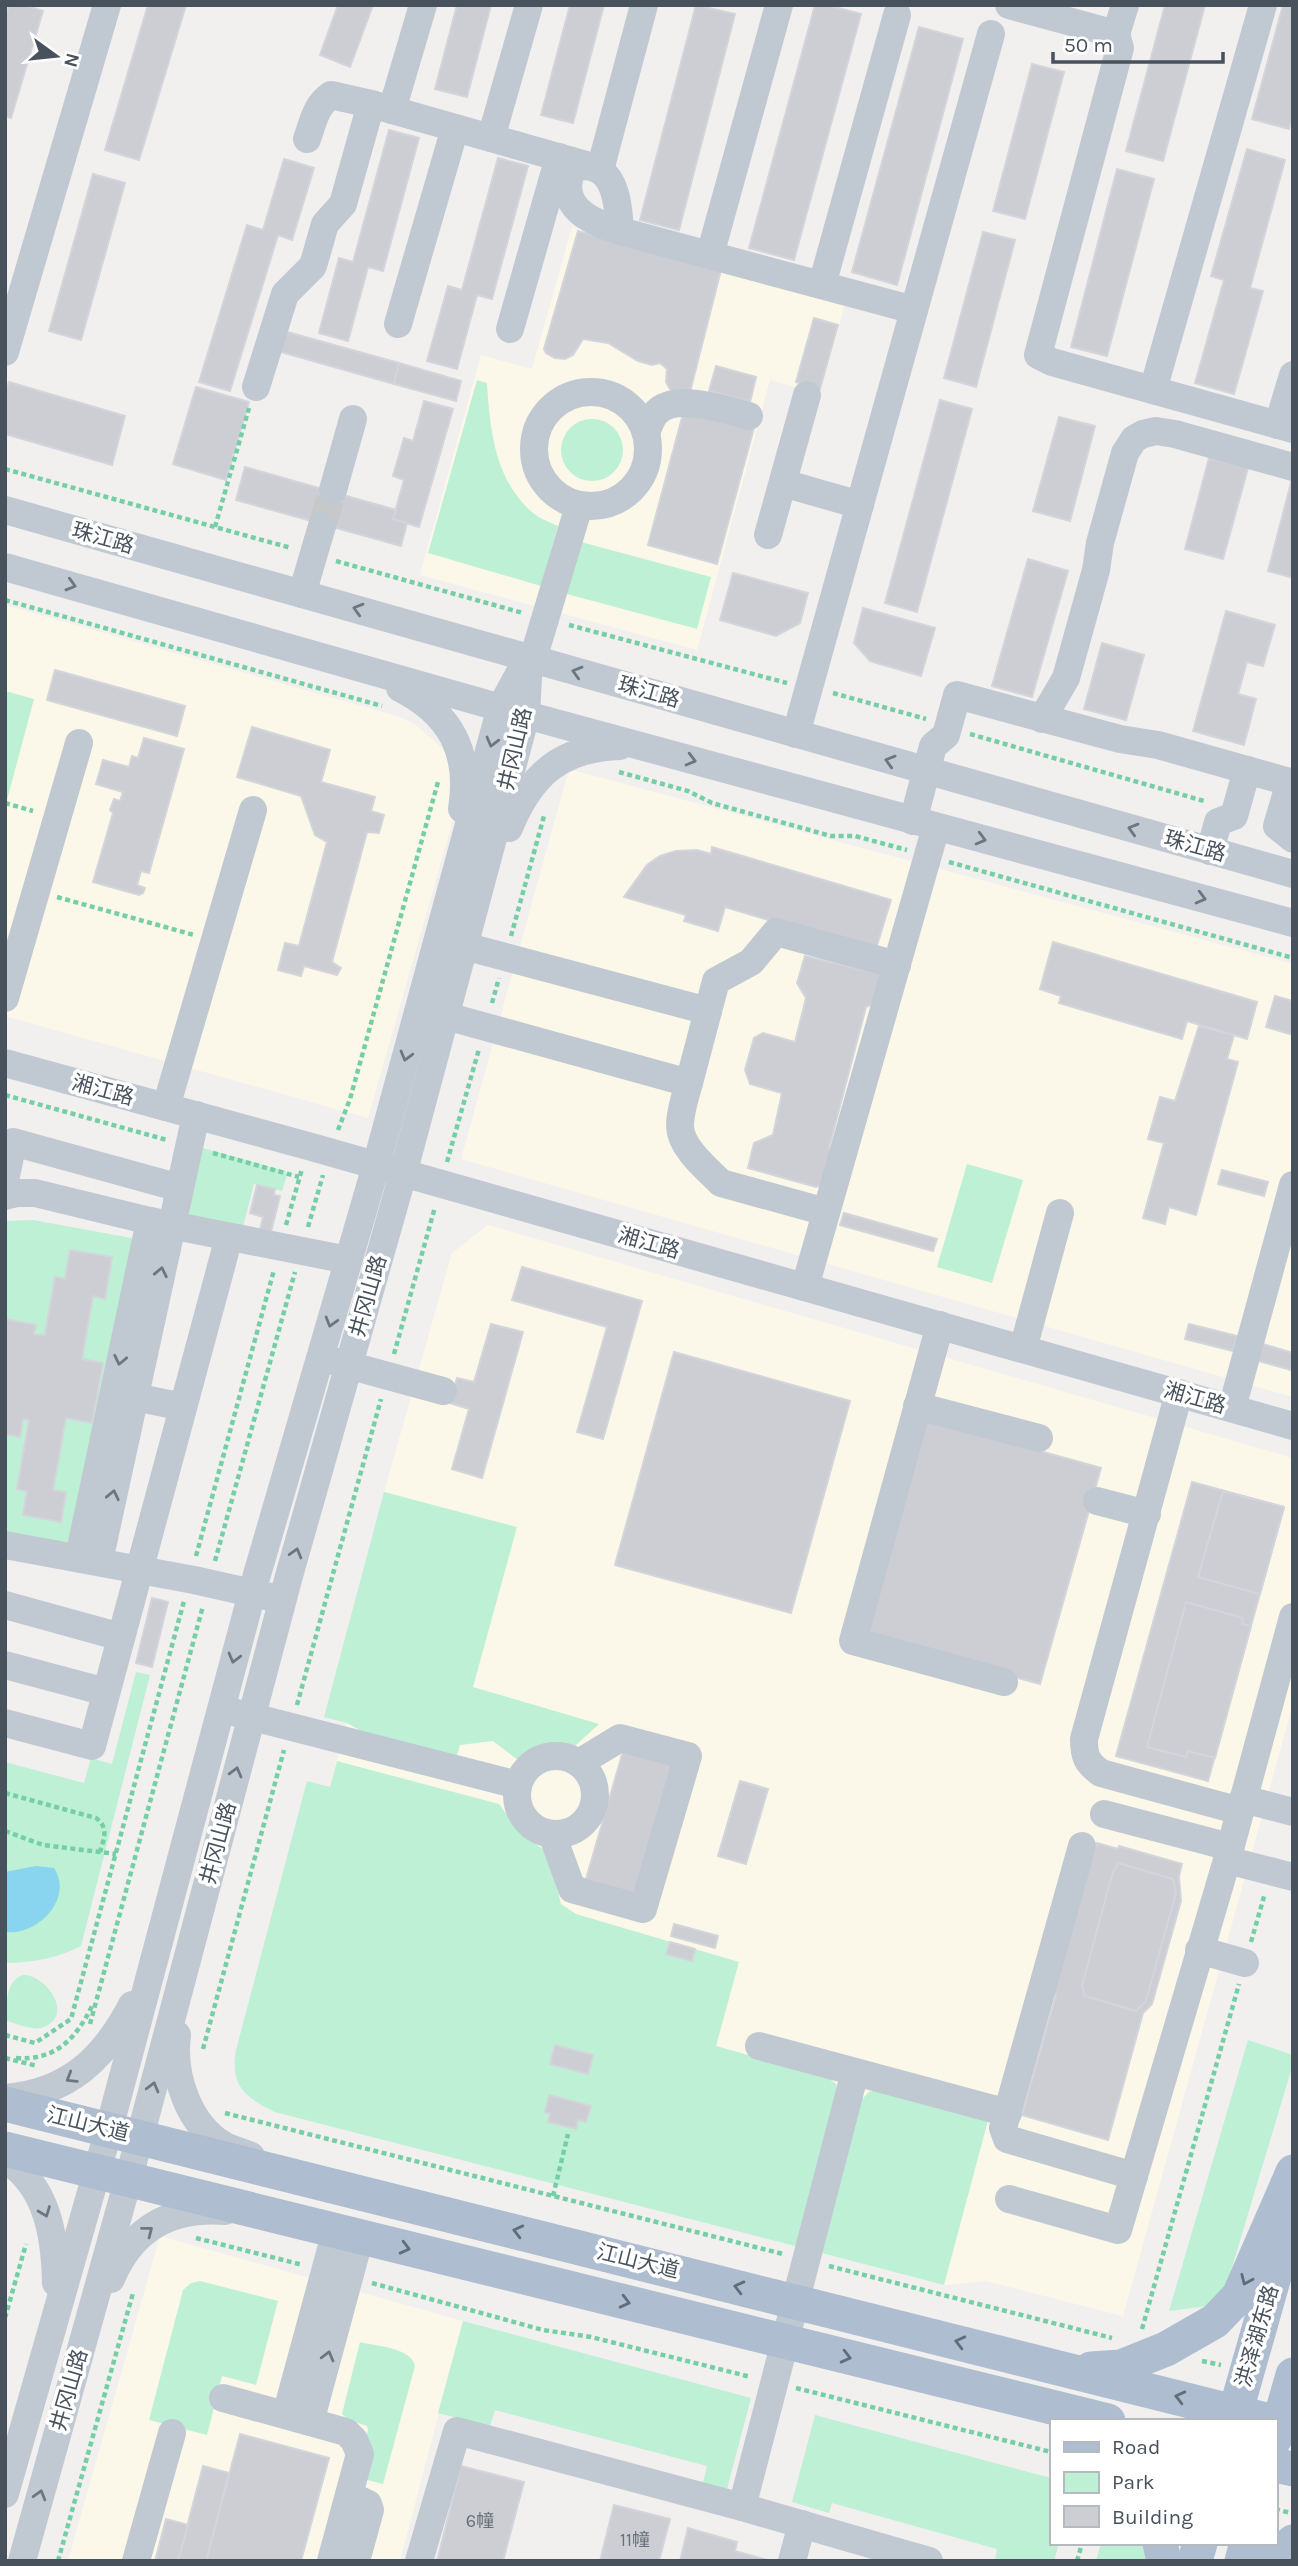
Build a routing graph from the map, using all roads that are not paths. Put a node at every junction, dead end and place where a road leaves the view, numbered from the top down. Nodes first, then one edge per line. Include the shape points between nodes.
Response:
1 (107, 5) edge
2 (423, 5) edge
3 (529, 5) edge
4 (644, 5) edge
5 (779, 5) edge
6 (1125, 5) edge
7 (1263, 5) edge
8 (1012, 6) edge
9 (897, 15) dead end
10 (991, 34) dead end
11 (1116, 34) junction
12 (382, 107) junction
13 (455, 128) junction
14 (491, 138) junction
15 (307, 139) dead end
16 (582, 164) junction
17 (620, 231) junction
18 (710, 256) junction
19 (822, 285) junction
20 (914, 310) junction
21 (398, 324) dead end
22 (510, 329) dead end
23 (5, 352) edge
24 (1293, 375) edge
25 (256, 387) road end
26 (1153, 390) junction
27 (807, 395) dead end
28 (749, 416) dead end
29 (353, 419) dead end
30 (1285, 427) edge
31 (646, 433) junction
32 (1293, 467) edge
33 (783, 483) junction
34 (333, 490) tunnel mouth
35 (860, 505) junction
36 (579, 506) junction
37 (5, 510) edge
38 (322, 526) tunnel mouth
39 (768, 535) dead end
40 (5, 567) edge
41 (302, 594) junction
42 (531, 658) junction
43 (360, 668) junction
44 (514, 711) junction
45 (1042, 719) junction
46 (796, 734) junction
47 (79, 743) dead end
48 (638, 745) junction
49 (1247, 770) junction
50 (926, 771) junction
51 (1291, 782) edge
52 (253, 810) dead end
53 (924, 824) junction
54 (1293, 839) edge
55 (1210, 851) junction
56 (1291, 867) edge
57 (1293, 923) edge
58 (452, 937) junction
59 (897, 965) junction
60 (7, 986) edge
61 (708, 1011) junction
62 (432, 1012) junction
63 (5, 1063) edge
64 (689, 1083) junction
65 (166, 1107) junction
66 (195, 1115) junction
67 (376, 1166) junction
68 (403, 1174) junction
69 (5, 1181) edge
70 (1293, 1185) edge
71 (180, 1188) junction
72 (5, 1196) edge
73 (5, 1211) edge
74 (826, 1212) junction
75 (1060, 1213) dead end
76 (159, 1230) junction
77 (225, 1252) junction
78 (288, 1256) junction
79 (346, 1268) junction
80 (805, 1287) junction
81 (940, 1325) junction
82 (1023, 1349) junction
83 (320, 1357) junction
84 (349, 1365) junction
85 (443, 1391) dead end
86 (1179, 1393) junction
87 (135, 1397) junction
88 (917, 1406) junction
89 (183, 1407) junction
90 (1232, 1408) junction
91 (1293, 1426) edge
92 (1039, 1438) dead end
93 (1097, 1501) dead end
94 (1147, 1514) junction
95 (5, 1545) edge
96 (89, 1559) junction
97 (5, 1561) edge
98 (136, 1577) junction
99 (250, 1601) junction
100 (5, 1605) edge
101 (280, 1608) junction
102 (1293, 1616) edge
103 (121, 1637) junction
104 (5, 1665) edge
105 (1003, 1682) dead end
106 (106, 1692) junction
107 (220, 1708) junction
108 (251, 1716) junction
109 (5, 1723) edge
110 (579, 1763) junction
111 (518, 1785) junction
112 (1241, 1805) junction
113 (1293, 1812) edge
114 (1104, 1814) dead end
115 (552, 1834) junction
116 (1082, 1846) dead end
117 (1228, 1853) junction
118 (1282, 1875) edge
119 (1199, 1950) junction
120 (1245, 1963) road end
121 (153, 1965) junction
122 (183, 1972) junction
123 (759, 2046) dead end
124 (855, 2072) junction
125 (5, 2098) edge
126 (5, 2104) edge
127 (1008, 2113) junction
128 (125, 2133) junction
129 (5, 2149) edge
130 (5, 2159) edge
131 (1293, 2172) edge
132 (112, 2176) junction
133 (1134, 2176) junction
134 (330, 2184) junction
135 (1009, 2199) dead end
136 (264, 2214) junction
137 (1292, 2216) edge
138 (348, 2234) junction
139 (797, 2301) junction
140 (57, 2312) junction
141 (786, 2342) junction
142 (80, 2353) junction
143 (1072, 2370) junction
144 (922, 2375) junction
145 (1293, 2375) edge
146 (223, 2398) dead end
147 (1234, 2416) edge
148 (298, 2418) junction
149 (1100, 2419) edge
150 (1050, 2420) edge
151 (1278, 2426) edge
152 (172, 2433) dead end
153 (5, 2494) edge
154 (349, 2494) junction
155 (742, 2507) junction
156 (803, 2524) junction
157 (1293, 2542) edge
158 (22, 2561) edge
159 (136, 2561) edge
160 (331, 2561) edge
161 (356, 2561) edge
162 (419, 2561) edge
163 (792, 2561) edge
164 (929, 2561) edge
165 (1270, 2561) edge

1 - 23 street
2 - 12 street
3 - 14 street
4 - 16 street
5 - 18 street
6 - 11 street
7 - 26 street
8 - 11 street
9 - 19 street
10 - 20 street
11 - 26 street via 1120,48 1038,355
12 - 13 street
12 - 15 street via 331,95 317,110
12 - 25 street via 343,204 325,224 313,266 285,294
13 - 14 street
13 - 21 street
14 - 16 street
16 - 17 street via 610,181
16 - 17 street via 573,167 568,179 568,192 578,211
16 - 22 street
17 - 18 street
18 - 19 street
19 - 20 street
20 - 35 street
24 - 30 street
26 - 30 street
27 - 33 street
28 - 31 street via 712,406 678,404 663,407 654,415
29 - 34 street
31 - 36 street via 645,467 627,494 612,503
31 - 36 street via 625,403 590,392 572,395 543,418 534,453 538,471 554,493
32 - 45 street via 1175,433 1156,431 1133,439 1111,500 1066,678
33 - 35 street
33 - 39 street
35 - 46 street
36 - 42 street, 井冈山路
37 - 41 street, 珠江路
38 - 41 street
40 -> 43 street
42 -> 41 street, 珠江路
42 - 44 street, 井冈山路
46 -> 42 street, 珠江路
43 - 44 street
43 - 58 street via 423,699 445,723 461,754 463,803
44 - 48 street
44 - 58 street, 井冈山路
45 - 49 street
45 - 50 street via 957,695 946,735 933,746
50 -> 46 street, 珠江路
47 - 60 street
48 -> 53 street
48 - 58 street via 580,750 552,766 532,785 520,800
49 - 51 street
49 - 55 street via 1234,816 1218,822
50 - 53 street
55 -> 50 street, 珠江路
51 - 54 street via 1278,826
52 - 65 street
53 -> 57 street
53 - 59 street via 928,856
55 - 56 street, 珠江路
58 - 61 street via 505,957
58 - 62 street, 井冈山路
59 - 61 street via 776,932 751,962 716,981
59 - 74 street
61 - 64 street
62 - 64 street
62 -> 67 street, 井冈山路
62 - 68 street, 井冈山路
63 - 65 street, 湘江路
64 - 74 street via 680,1129 688,1148 710,1173 721,1182
65 - 66 street, 湘江路
66 - 67 street, 湘江路
66 - 71 street
67 - 68 street, 湘江路
67 - 79 street, 井冈山路
68 - 80 street, 湘江路
68 - 84 street, 井冈山路
69 - 71 street via 13,1142
70 - 90 street
71 - 76 street
72 - 76 street via 35,1193
73 - 76 street via 33,1208
74 - 80 street
75 - 82 street
76 - 77 street
76 - 78 street
87 -> 76 street
76 -> 96 street
77 - 78 street
77 - 89 street
78 - 79 street
79 -> 83 street, 井冈山路
80 - 81 street, 湘江路
81 - 82 street, 湘江路
81 - 88 street
82 - 86 street, 湘江路
83 - 84 street
83 - 99 street, 井冈山路
84 - 85 street
101 -> 84 street, 井冈山路
86 - 90 street, 湘江路
86 - 94 street
87 - 89 street
96 -> 87 street
88 - 92 street
88 - 105 street via 853,1641
89 - 98 street
90 - 91 street, 湘江路
93 - 94 street
94 - 112 street via 1084,1753 1088,1764 1101,1773
95 - 96 street
96 - 98 street
97 - 98 street
98 - 99 street
98 - 103 street
99 - 101 street
99 -> 107 street, 井冈山路
100 - 103 street
101 - 108 street, 井冈山路
102 - 112 street
103 - 106 street
104 - 106 street
106 - 109 street via 92,1746
107 - 108 street
107 - 121 street, 井冈山路
108 - 111 street
122 -> 108 street, 井冈山路
110 - 111 street via 555,1755 543,1758 532,1764
110 - 115 street via 594,1783 593,1808 578,1828
110 - 115 street via 620,1738 688,1756 643,1909 572,1889
111 - 115 street via 520,1812 528,1823
112 - 113 street
112 - 117 street
114 - 117 street
116 - 127 street
117 - 118 street
117 - 119 street
119 - 120 street
119 - 133 street
121 -> 125 street via 117,2033 75,2075 57,2087
121 - 128 street, 井冈山路
128 -> 122 street, 井冈山路
122 - 134 street via 175,2052 188,2104 225,2146
123 - 124 street
124 - 127 street
124 - 139 street
126 - 128 main road, 江山大道
127 - 133 street via 1003,2128 1007,2139
128 - 132 street, 井冈山路
128 - 134 main road, 江山大道
129 - 132 main road, 江山大道
130 -> 140 street via 21,2169 48,2217 55,2247
131 -> 143 main road via 1239,2295 1215,2321 1121,2367
132 - 136 main road, 江山大道
132 - 140 street, 井冈山路
132 - 142 street, 井冈山路
133 - 135 street via 1118,2230
139 -> 134 main road, 江山大道
136 - 138 main road, 江山大道
142 -> 136 street via 116,2267 151,2226 175,2214 205,2209
137 - 147 main road, 洪泽湖东路
138 -> 141 main road, 江山大道
138 - 148 street
139 - 141 street
143 -> 139 main road, 江山大道
140 - 153 street, 井冈山路
141 -> 144 main road, 江山大道
141 - 155 street
158 -> 142 street, 井冈山路
147 -> 143 main road, 江山大道
144 - 149 main road, 江山大道
144 - 150 main road
145 - 151 main road
146 - 148 street
148 - 154 street via 346,2432 354,2440 360,2454
152 - 159 street
154 - 160 street
154 - 161 street via 368,2504 370,2510
155 - 156 street
155 - 162 street via 457,2431
156 - 163 street
156 - 164 street
157 - 165 main road

